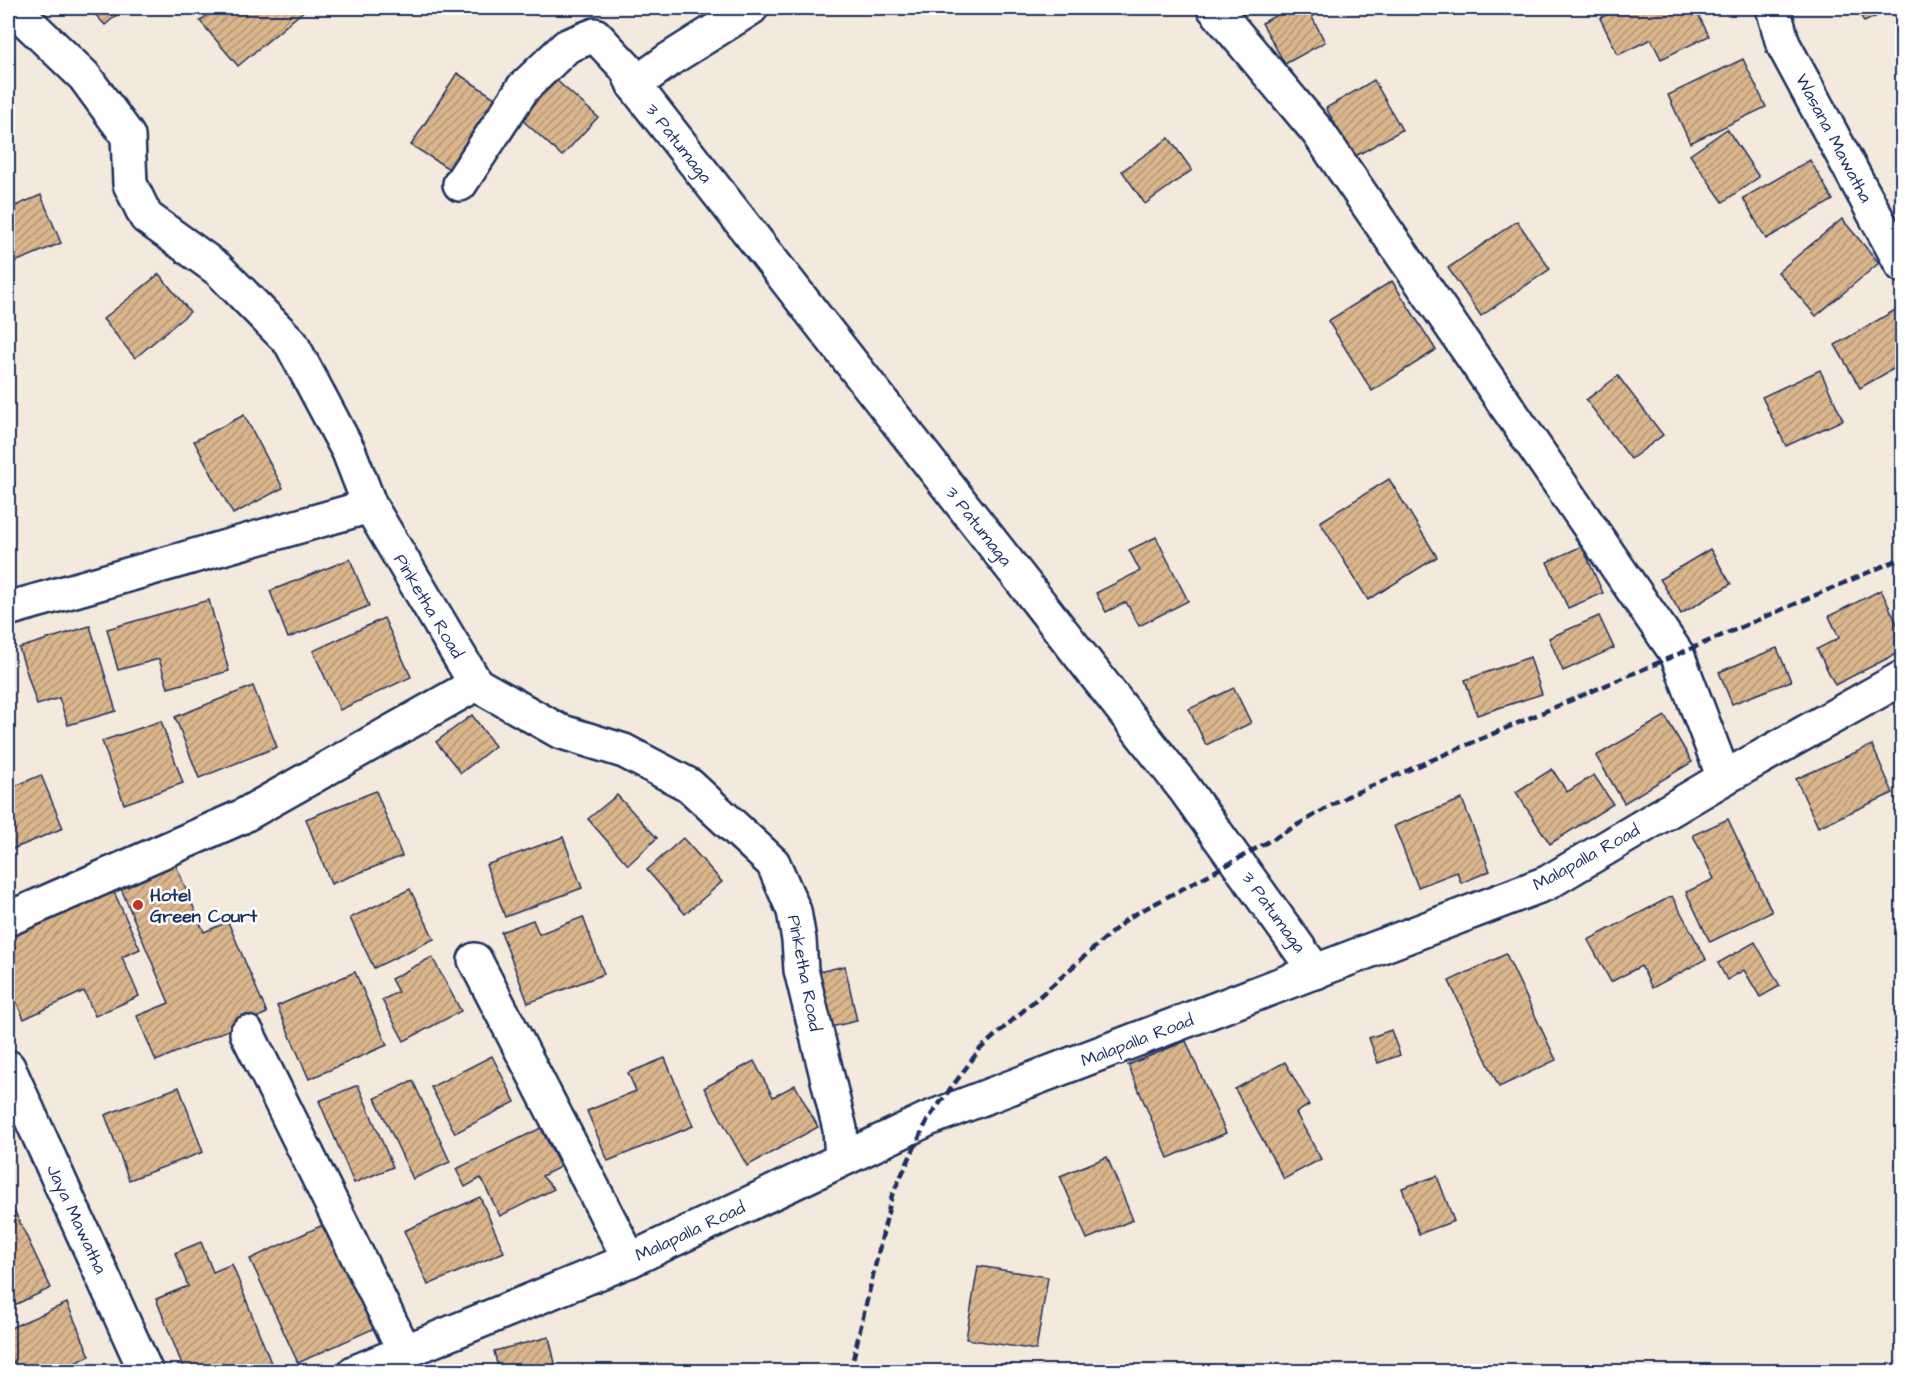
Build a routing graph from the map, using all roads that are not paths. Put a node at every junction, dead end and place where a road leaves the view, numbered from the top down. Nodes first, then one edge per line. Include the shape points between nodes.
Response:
1 (13, 8) edge
2 (751, 8) edge
3 (1214, 8) edge
4 (1773, 8) edge
5 (634, 86) junction
6 (460, 184) dead end
7 (1902, 265) edge
8 (370, 506) junction
9 (8, 609) edge
10 (1902, 678) edge
11 (476, 684) junction
12 (1724, 778) junction
13 (8, 919) edge
14 (475, 960) dead end
15 (1317, 972) junction
16 (247, 1033) dead end
17 (8, 1067) edge
18 (842, 1159) junction
19 (630, 1260) junction
20 (405, 1352) junction
21 (146, 1371) edge
22 (355, 1371) edge

1 - 8 street, Pinketha Road via 84,76 128,136 130,184 146,217 218,269 291,343 349,452
2 - 5 street
3 - 12 street via 1318,132 1677,654
4 - 7 street, Wasana Mawatha via 1783,44
5 - 6 street, 3 Patumaga via 626,68 595,35 567,46 523,88
5 - 15 street, 3 Patumaga via 1184,788
8 - 9 street
8 - 11 street, Pinketha Road
10 - 12 street, Malapalla Road
11 - 13 street via 241,817
11 - 18 street, Pinketha Road via 559,731 624,751 689,785 772,863 794,911 801,970 840,1129
12 - 15 street, Malapalla Road via 1547,883
14 - 19 street
15 - 18 street, Malapalla Road via 928,1119
16 - 20 street
17 - 21 street, Jaya Mawatha
18 - 19 street, Malapalla Road
19 - 20 street, Malapalla Road
20 - 22 street, Malapalla Road

